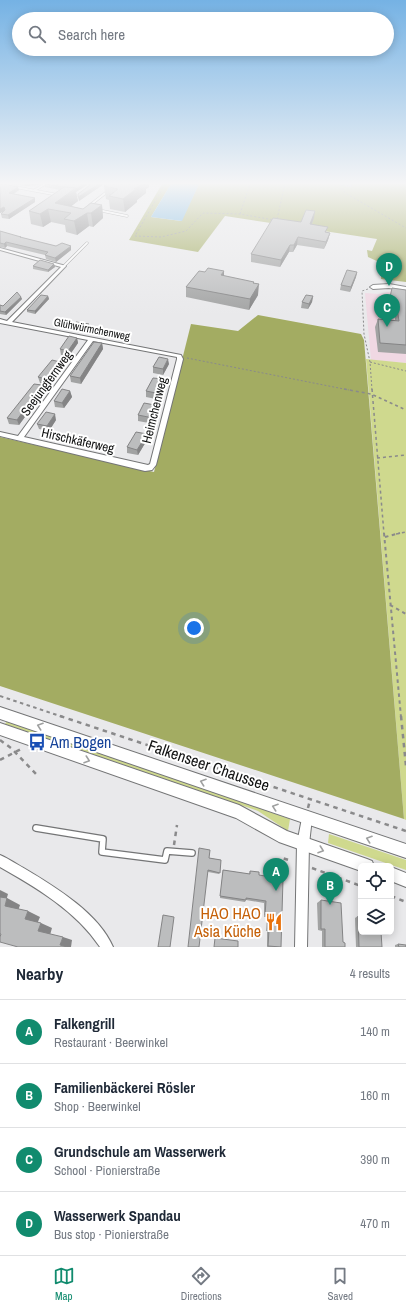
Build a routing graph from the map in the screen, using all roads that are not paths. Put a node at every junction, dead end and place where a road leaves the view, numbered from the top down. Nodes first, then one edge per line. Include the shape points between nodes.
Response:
1 (87, 243) dead end
2 (0, 249) edge
3 (64, 266) junction
4 (373, 287) road end
5 (406, 289) edge
6 (0, 321) edge
7 (8, 323) junction
8 (91, 339) junction
9 (179, 356) joint
10 (0, 434) edge
11 (19, 439) junction
12 (150, 468) joint
13 (0, 713) edge
14 (0, 729) edge
15 (307, 818) junction
16 (36, 828) dead end
17 (303, 844) junction
18 (406, 851) edge
19 (192, 853) dead end
20 (0, 861) edge
21 (358, 863) edge
22 (394, 875) edge
23 (406, 880) edge
24 (107, 947) edge
25 (301, 947) edge

1 - 3 lane
2 - 3 street
3 - 7 street
4 - 5 main road
6 - 7 street, Glühwürmchenweg
7 - 8 street, Glühwürmchenweg
8 - 9 street, Glühwürmchenweg
8 - 11 street, Seejungfernweg
9 - 12 street, Heimchenweg via 153,466
10 - 11 street, Hirschkäferweg
11 - 12 street, Hirschkäferweg
15 -> 13 main road, Falkenseer Chaussee
14 -> 17 main road via 239,812 284,837
15 - 17 street
18 -> 15 main road, Falkenseer Chaussee
16 - 19 lane via 103,839 102,852 165,860 167,851
17 -> 21 main road
17 - 25 street
20 - 24 street via 80,914
22 - 23 main road

